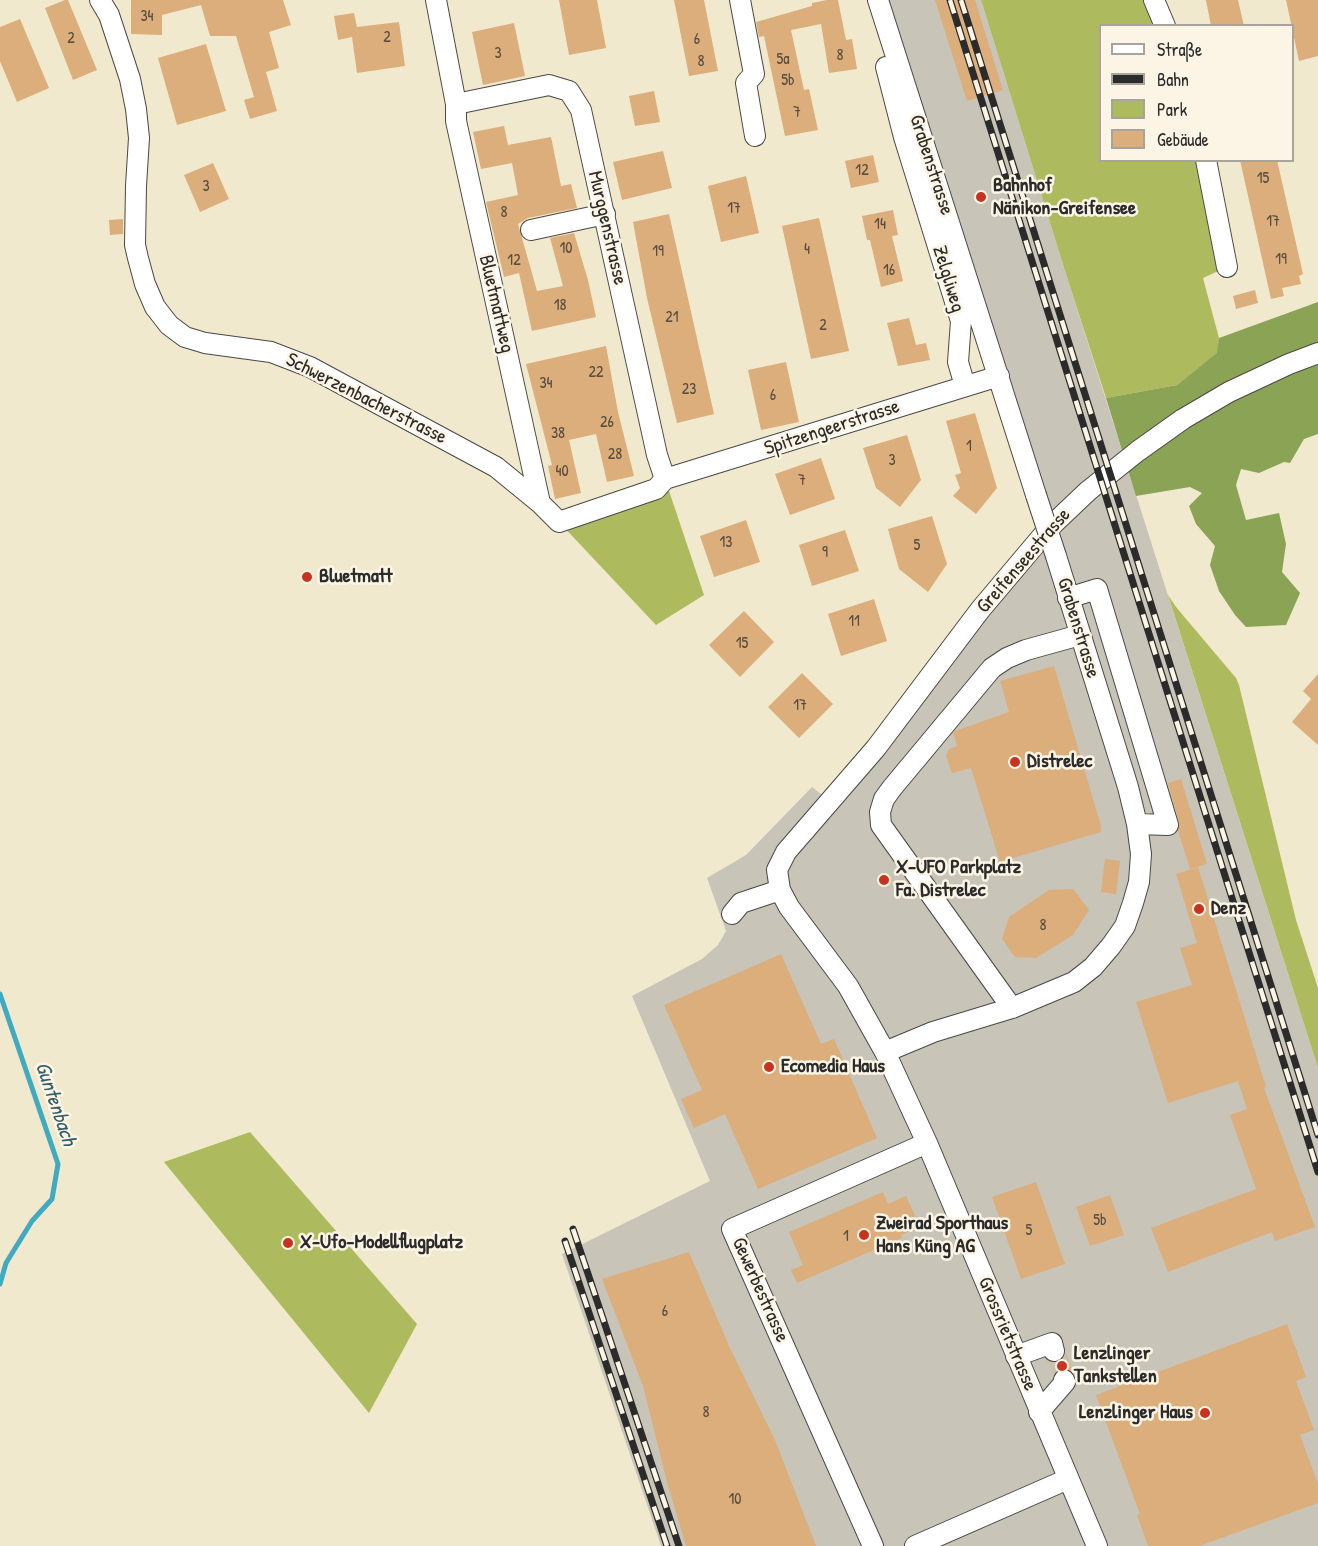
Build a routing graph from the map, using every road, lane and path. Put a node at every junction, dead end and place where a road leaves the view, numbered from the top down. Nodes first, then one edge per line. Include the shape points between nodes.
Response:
1 (100, 0) edge
2 (436, 0) edge
3 (740, 0) edge
4 (867, 0) edge
5 (878, 0) edge
6 (1154, 0) edge
7 (1164, 24) edge
8 (456, 104) junction
9 (755, 136) dead end
10 (1206, 162) edge
11 (604, 214) junction
12 (531, 230) dead end
13 (1227, 267) dead end
14 (1318, 353) edge
15 (999, 376) junction
16 (965, 386) junction
17 (665, 479) junction
18 (540, 503) junction
19 (559, 522) joint
20 (1068, 598) junction
21 (1080, 635) junction
22 (1137, 824) junction
23 (780, 891) junction
24 (732, 914) dead end
25 (1012, 1008) junction
26 (885, 1052) junction
27 (927, 1143) junction
28 (1054, 1351) dead end
29 (1016, 1356) junction
30 (1064, 1380) dead end
31 (1039, 1412) junction
32 (1068, 1479) junction
33 (873, 1546) edge
34 (915, 1546) edge
35 (1097, 1546) edge

1 - 18 street, Schwerzenbacherstrasse via 109,15 136,109 139,138 135,245 145,284 169,325 185,337 205,343 271,352 310,367 496,467
2 - 8 street, Bluetmattweg
3 - 9 street via 754,75 746,83
4 - 16 street, Zelgliweg via 961,321 958,362
5 - 15 street, Grabenstrasse
6 - 7 street
8 - 11 street, Murggenstrasse via 549,85 569,91 581,110
8 - 18 street, Bluetmattweg via 456,121
10 - 13 street
11 - 12 street
11 - 17 street, Murggenstrasse
14 - 23 street, Greifenseestrasse via 1229,392 1183,419 1088,491 1050,527 980,610 876,748 786,852 777,870
15 - 16 street, Spitzengeerstrasse
15 - 20 street, Grabenstrasse, bridge
16 - 17 street, Spitzengeerstrasse
17 - 19 street, Spitzengeerstrasse via 657,489
18 - 19 street, Schwerzenbacherstrasse
20 - 21 street, Grabenstrasse
20 - 22 street via 1097,589 1168,825
21 - 22 street, Grabenstrasse
21 - 25 street via 1026,650 992,668 884,799 880,812 882,825
22 - 25 street, Grabenstrasse via 1139,882 1125,926 1093,967 1074,982
23 - 24 street via 741,903
23 - 26 street, Grossrietstrasse via 848,986
25 - 26 street, Grabenstrasse via 933,1032
26 - 27 street, Grossrietstrasse
27 - 29 street, Grossrietstrasse
27 - 33 street, Gewerbestrasse via 732,1229
28 - 29 street via 1052,1343
29 - 31 street, Grossrietstrasse
30 - 31 street
31 - 32 street, Grossrietstrasse
32 - 34 street
32 - 35 street, Grossrietstrasse

